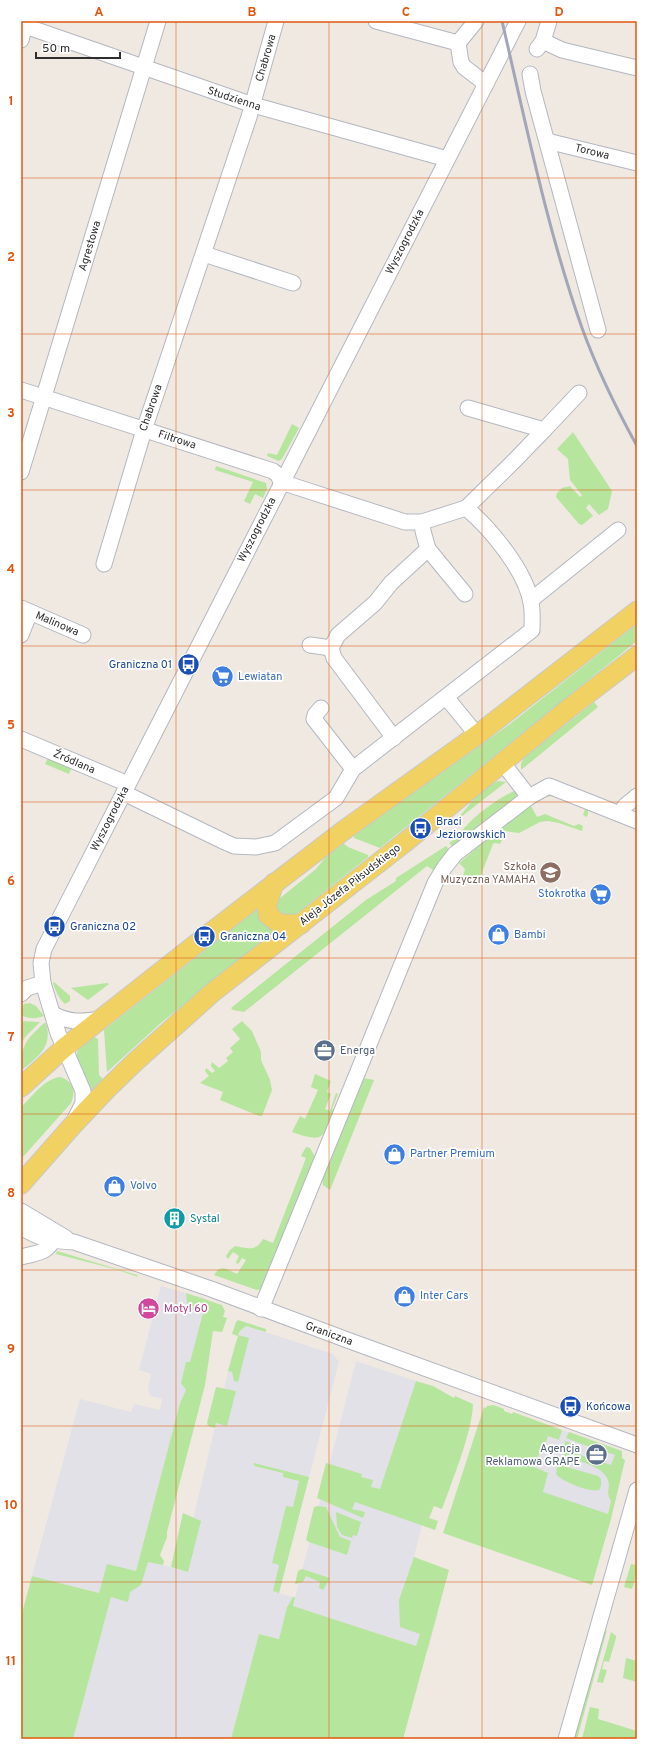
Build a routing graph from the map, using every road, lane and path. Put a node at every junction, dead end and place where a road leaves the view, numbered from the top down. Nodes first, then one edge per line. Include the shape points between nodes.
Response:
1 (158, 21) edge
2 (276, 21) edge
3 (376, 21) edge
4 (476, 21) edge
5 (518, 21) edge
6 (549, 21) edge
7 (24, 29) edge
8 (458, 43) junction
9 (144, 68) junction
10 (637, 68) edge
11 (530, 74) dead end
12 (486, 84) junction
13 (253, 105) junction
14 (547, 141) junction
15 (447, 159) junction
16 (637, 163) edge
17 (204, 254) junction
18 (293, 283) dead end
19 (598, 330) dead end
20 (21, 390) edge
21 (579, 393) dead end
22 (44, 398) junction
23 (468, 408) dead end
24 (144, 430) junction
25 (544, 430) junction
26 (21, 472) edge
27 (281, 482) junction
28 (466, 508) junction
29 (422, 522) junction
30 (618, 530) dead end
31 (428, 549) junction
32 (104, 564) dead end
33 (465, 594) dead end
34 (531, 600) junction
35 (26, 610) edge
36 (637, 611) edge
37 (21, 635) edge
38 (83, 635) dead end
39 (310, 645) dead end
40 (331, 648) junction
41 (637, 656) edge
42 (446, 697) junction
43 (321, 708) dead end
44 (476, 735) junction
45 (394, 738) junction
46 (21, 739) edge
47 (502, 762) junction
48 (353, 769) junction
49 (126, 788) junction
50 (637, 796) edge
51 (529, 797) junction
52 (620, 814) junction
53 (637, 821) edge
54 (274, 883) junction
55 (301, 924) junction
56 (43, 983) junction
57 (21, 994) edge
58 (53, 1014) junction
59 (101, 1019) junction
60 (64, 1048) junction
61 (21, 1086) edge
62 (72, 1126) junction
63 (23, 1179) edge
64 (21, 1211) edge
65 (21, 1227) edge
66 (55, 1237) junction
67 (21, 1257) edge
68 (261, 1309) junction
69 (637, 1445) edge
70 (637, 1490) edge
71 (566, 1739) edge

1 - 9 street, Agrestowa
2 - 13 street, Chabrowa
3 - 8 street
4 - 8 street
5 - 12 street, Wyszogrodzka
6 - 10 street via 540,45
7 - 9 street, Studzienna
8 - 12 street via 464,67
9 - 13 street, Studzienna
9 - 22 street, Agrestowa
11 - 14 street
12 - 15 street, Wyszogrodzka
13 - 15 street, Studzienna
13 - 17 street, Chabrowa
14 - 16 street, Torowa
14 - 19 street
15 - 27 street, Wyszogrodzka
17 - 18 street
17 - 24 street, Chabrowa
20 - 22 street, Filtrowa
21 - 25 street
22 - 24 street, Filtrowa
22 - 26 street, Agrestowa
23 - 25 street
24 - 27 street, Filtrowa via 273,471
24 - 32 street, Chabrowa
25 - 28 street
27 - 29 street via 399,521
27 - 49 street, Wyszogrodzka
28 - 29 street
28 - 34 street via 496,538 524,581
29 - 31 street
30 - 34 street
31 - 33 street
31 - 40 street via 391,583 375,603 338,635
34 - 42 street via 532,630
35 - 37 street, Malinowa
35 - 38 street, Malinowa
36 - 44 main road
39 - 40 street
40 - 45 street via 334,658
41 - 47 main road, Aleja Józefa Piłsudskiego
42 - 44 street
42 - 45 street
43 - 48 street via 314,715 314,719
44 - 54 main road
45 - 48 street
46 - 49 street, Źródlana
47 - 51 street
47 - 55 main road, Aleja Józefa Piłsudskiego
48 - 49 street, Źródlana via 336,798 275,842 256,848 234,846 225,842
49 - 56 street, Wyszogrodzka via 44,949
50 - 52 street
51 - 52 street via 549,786
51 - 68 street via 455,854 435,883
52 - 53 street
54 - 55 main road via 268,904 268,915 280,924
54 - 59 main road
55 - 62 main road, Aleja Józefa Piłsudskiego via 213,992 106,1090
56 - 57 street via 27,988
56 - 58 street, Wyszogrodzka
58 - 59 street via 74,1022
58 - 60 street, Wyszogrodzka
59 - 60 main road
60 - 61 main road
60 - 62 street, Wyszogrodzka via 81,1086 83,1097 81,1109
62 - 63 main road, Wyszogrodzka
64 - 66 street
65 - 66 street via 29,1232
66 - 67 street via 50,1247
66 - 68 street, Graniczna via 211,1289
68 - 69 street, Graniczna
70 - 71 street

